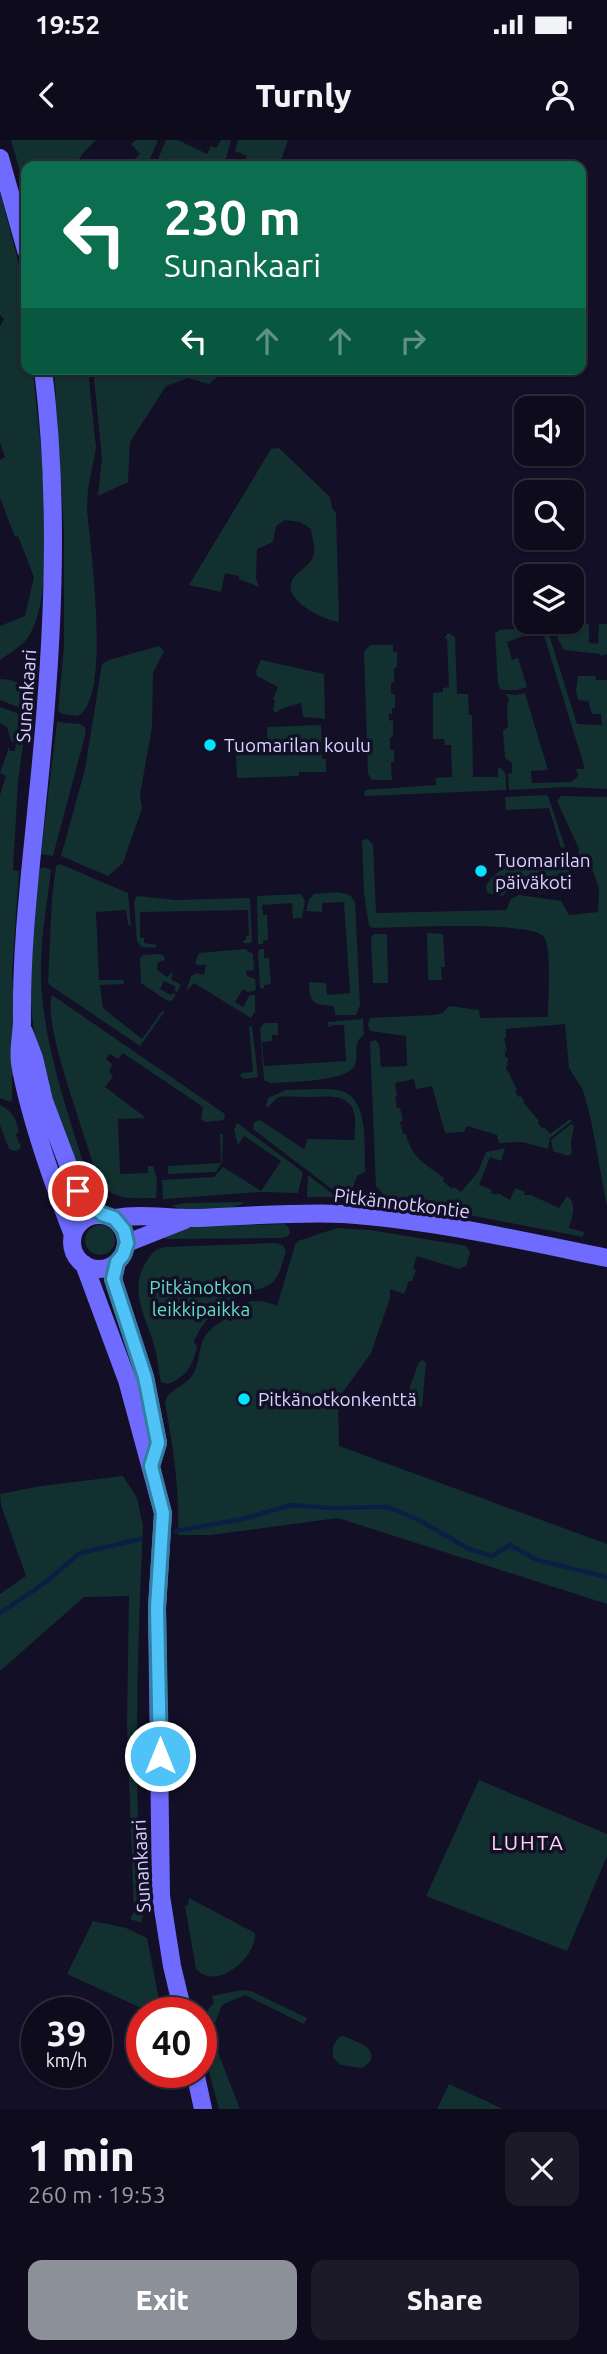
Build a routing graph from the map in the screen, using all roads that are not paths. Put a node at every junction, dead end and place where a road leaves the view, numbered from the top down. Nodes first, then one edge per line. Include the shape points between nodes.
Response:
1 (0, 158) edge
2 (21, 232) edge
3 (43, 375) edge
4 (22, 1025) junction
5 (108, 1216) junction
6 (189, 1218) junction
7 (73, 1235) junction
8 (127, 1243) junction
9 (607, 1258) edge
10 (117, 1262) junction
11 (84, 1264) junction
12 (151, 1466) junction
13 (179, 1997) edge
14 (198, 2088) edge
15 (203, 2109) edge

1 - 2 street
3 - 4 street, Sunankaari via 54,536 51,651 25,911
4 - 5 street, Sunankaari via 78,1191
4 - 7 street, Sunankaari via 19,1059 30,1110
5 - 6 street, Pitkännotkontie
5 - 7 street via 90,1216
5 - 8 street via 124,1230
6 - 8 street, Pitkännotkontie
6 - 9 street, Pitkännotkontie via 368,1216
7 - 11 street via 73,1247
8 - 10 street
10 - 11 street via 100,1269
10 - 12 street, Sunankaari via 113,1279 145,1377 158,1443
11 - 12 street, Sunankaari via 127,1380
12 - 13 street, Sunankaari via 163,1513 157,1608 161,1896
14 - 15 street

